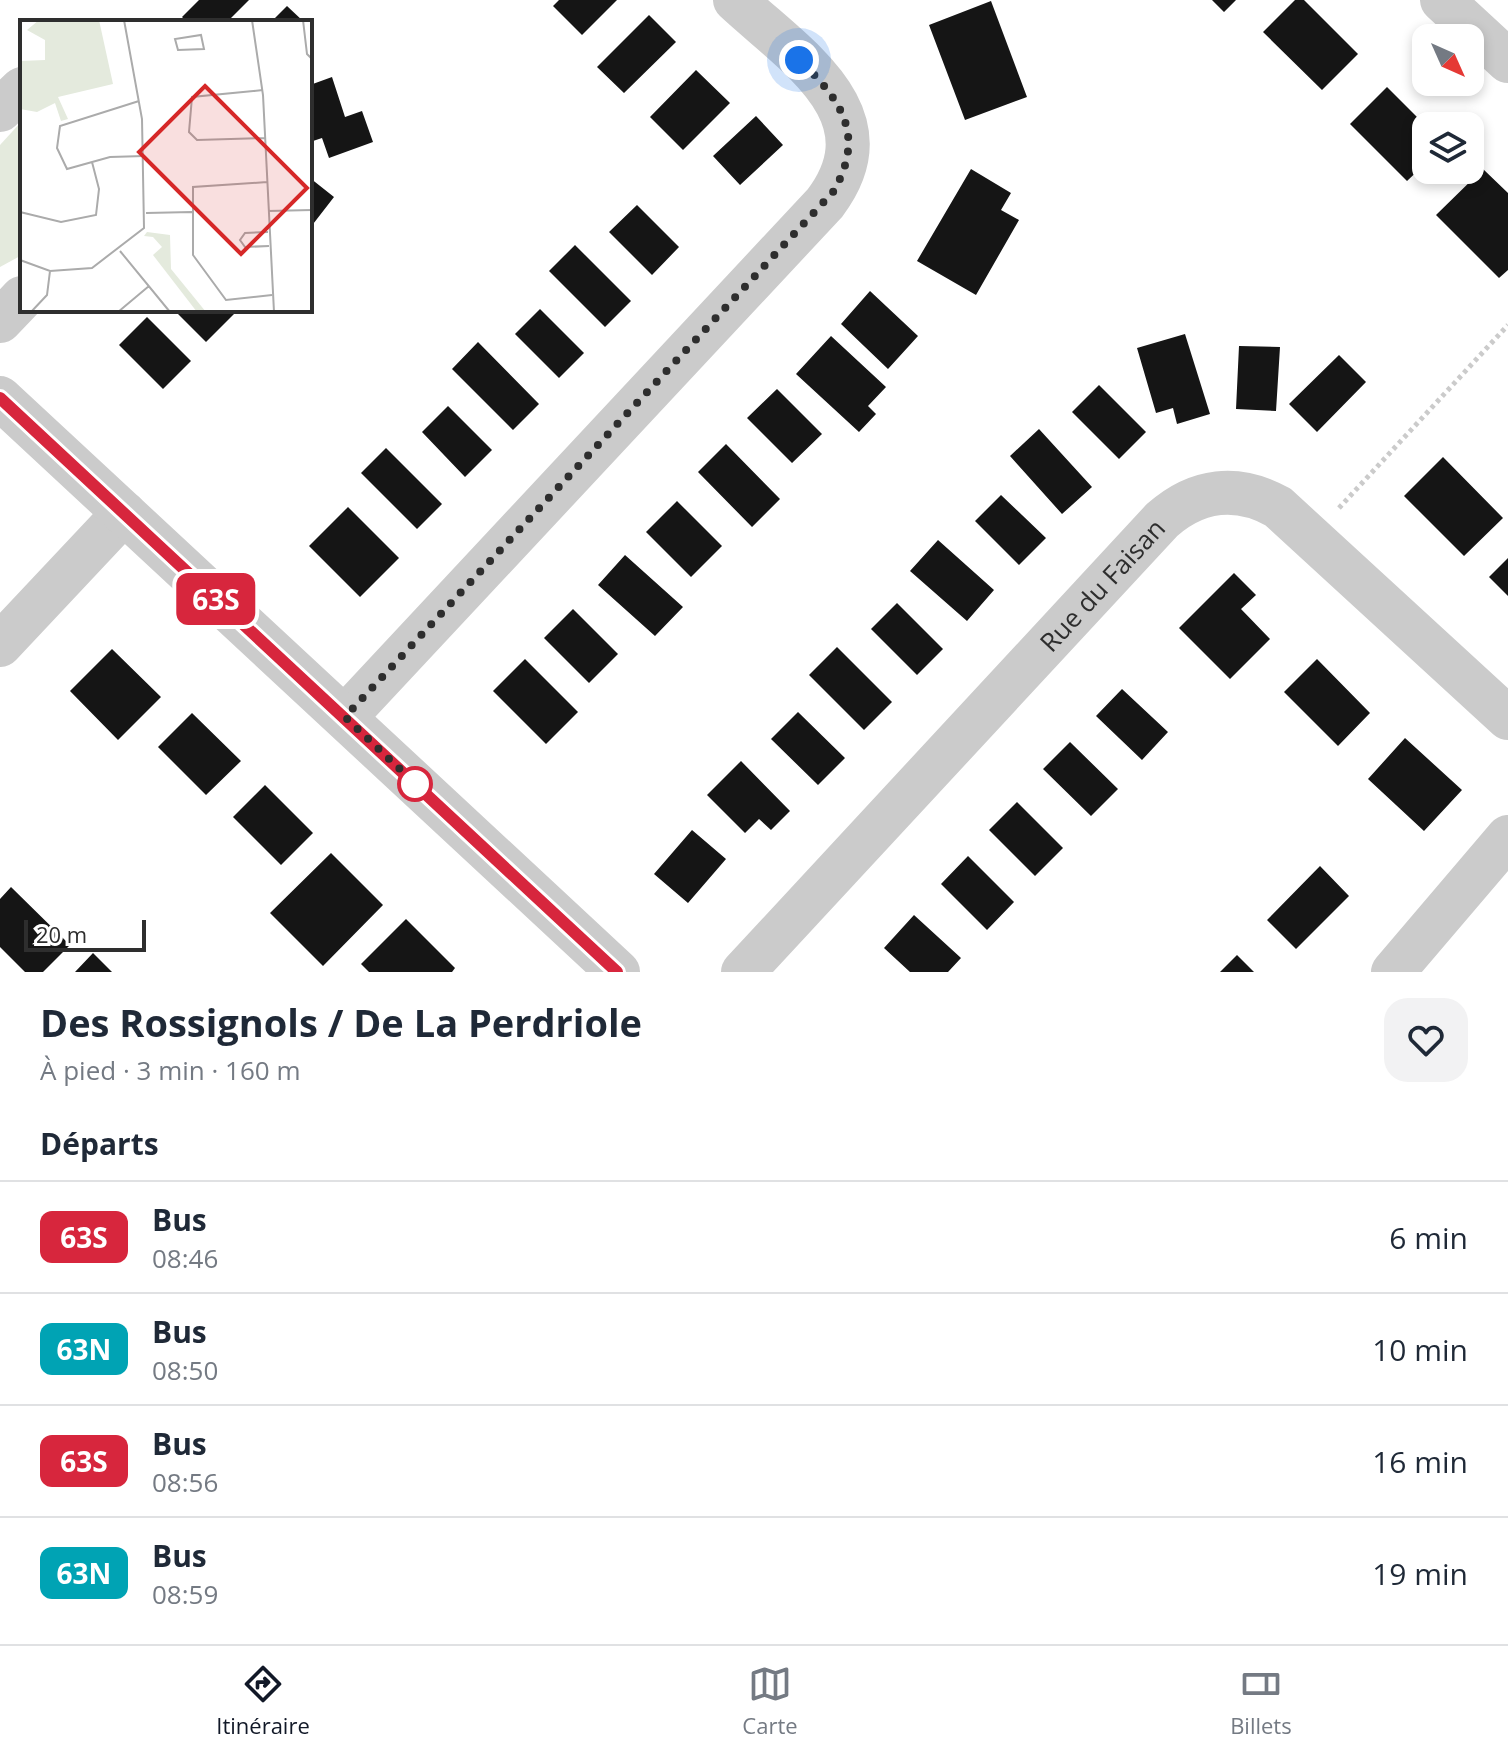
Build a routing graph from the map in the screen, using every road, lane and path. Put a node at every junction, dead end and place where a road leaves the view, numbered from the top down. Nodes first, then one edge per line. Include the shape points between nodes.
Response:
1 (735, 0) edge
2 (1450, 2) edge
3 (1508, 61) edge
4 (20, 91) edge
5 (0, 110) edge
6 (20, 300) edge
7 (0, 321) edge
8 (1508, 325) edge
9 (0, 398) edge
10 (124, 513) junction
11 (1332, 514) dead end
12 (0, 645) edge
13 (345, 717) junction
14 (1508, 718) edge
15 (1508, 837) edge
16 (618, 972) edge
17 (743, 972) edge
18 (1393, 972) edge

1 - 13 street via 838,102 848,141 840,181
2 - 3 street
4 - 5 street
6 - 7 street
8 - 11 path
9 - 10 street
10 - 12 street
10 - 13 street
13 - 16 street
14 - 17 street, Rue du Faisan via 1278,507 1239,492 1197,497 1162,520
15 - 18 street

